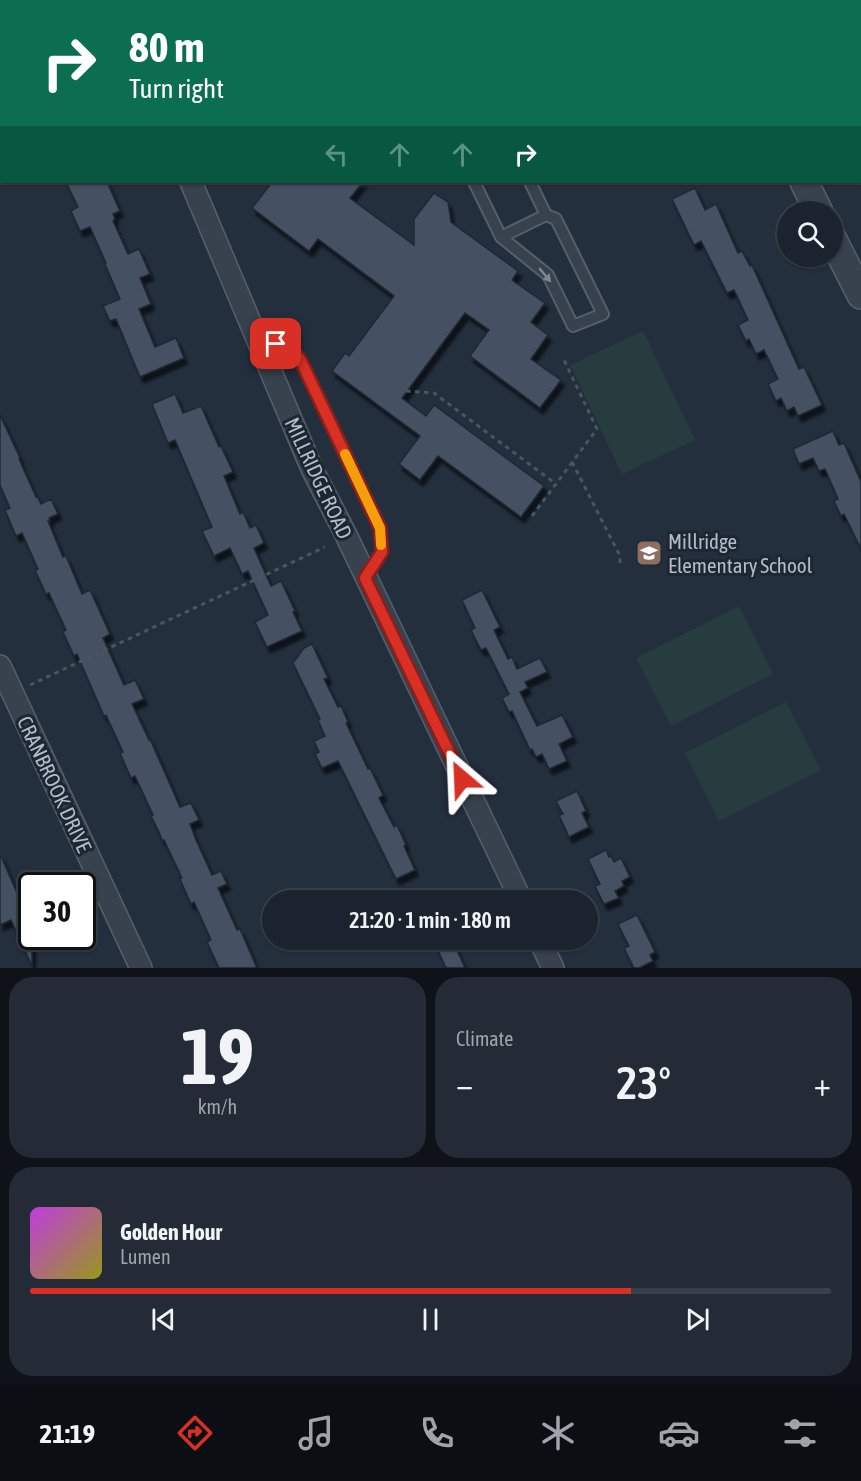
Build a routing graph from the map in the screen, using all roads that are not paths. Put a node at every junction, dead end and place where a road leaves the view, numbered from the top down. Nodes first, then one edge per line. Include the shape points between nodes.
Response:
1 (191, 183) edge
2 (474, 183) edge
3 (530, 183) edge
4 (804, 183) edge
5 (814, 201) edge
6 (546, 215) junction
7 (501, 237) junction
8 (843, 260) edge
9 (861, 295) edge
10 (260, 345) junction
11 (365, 578) junction
12 (0, 666) edge
13 (516, 890) edge
14 (544, 950) edge
15 (141, 968) edge
16 (553, 968) edge

1 - 10 street, MILLRIDGE ROAD
2 - 7 lane
3 - 6 lane
4 - 5 street
6 - 7 lane
7 -> 6 lane via 548,275 573,326 603,314 556,219
8 - 9 street
10 - 11 street, MILLRIDGE ROAD via 312,469
10 - 11 lane via 281,345 300,359 380,528 382,552
11 - 13 street, MILLRIDGE ROAD
12 - 15 street, CRANBROOK DRIVE
14 - 16 street

